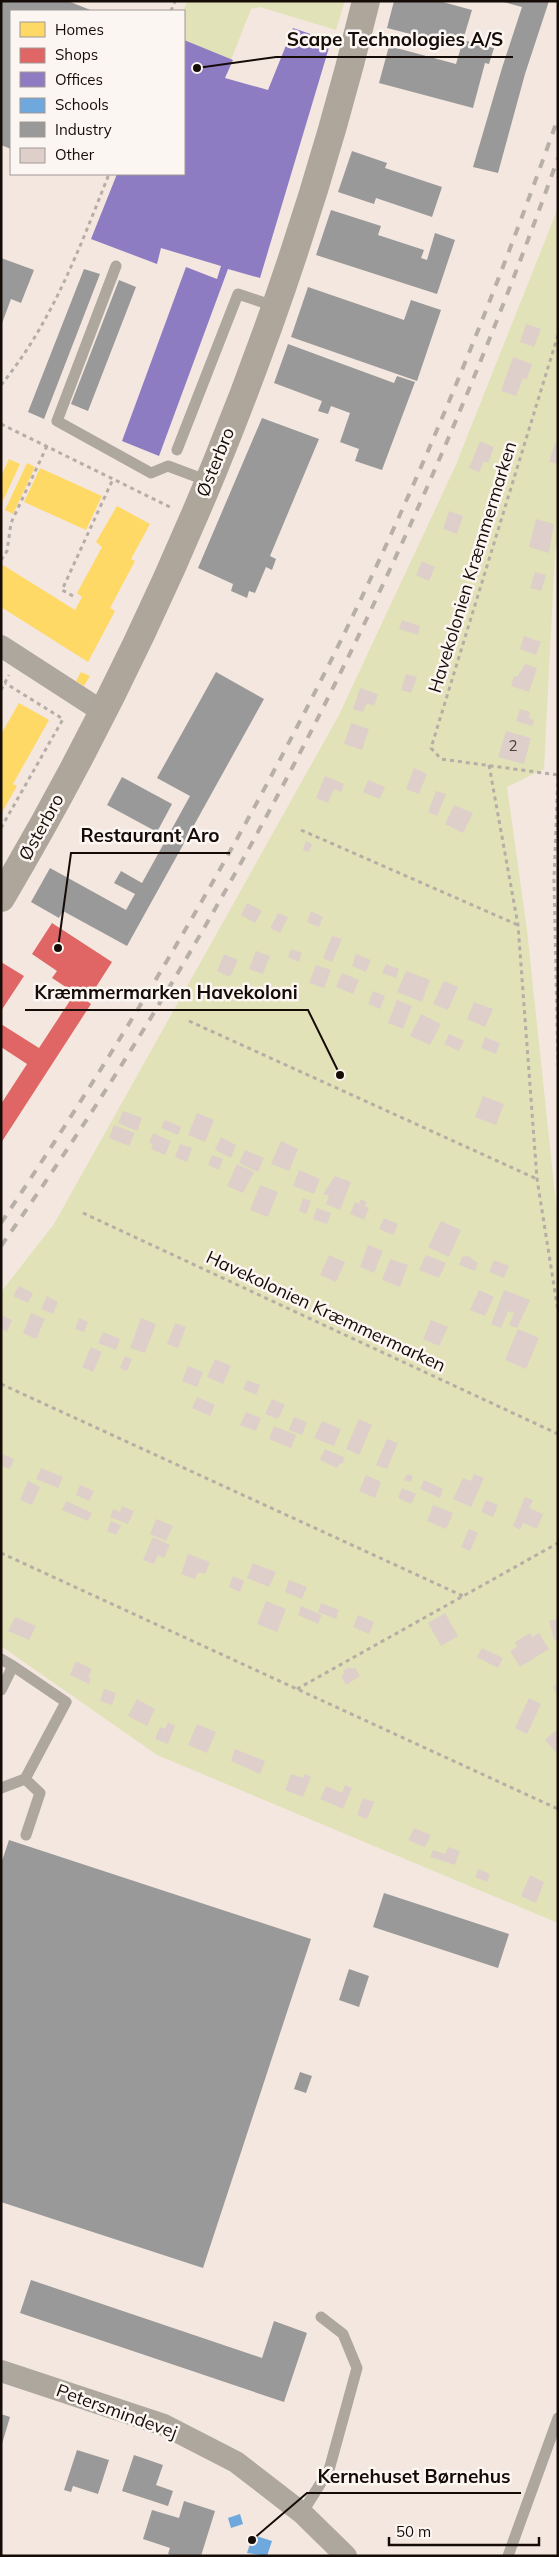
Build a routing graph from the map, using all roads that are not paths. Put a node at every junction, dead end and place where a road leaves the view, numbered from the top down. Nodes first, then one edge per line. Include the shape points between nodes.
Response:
1 (366, 1) edge
2 (116, 266) dead end
3 (274, 306) junction
4 (177, 450) dead end
5 (208, 481) junction
6 (1, 646) edge
7 (103, 712) junction
8 (1, 898) edge
9 (1, 1659) edge
10 (13, 1666) junction
11 (1, 1690) edge
12 (26, 1779) junction
13 (1, 1788) edge
14 (26, 1835) dead end
15 (321, 2317) dead end
16 (1, 2371) edge
17 (558, 2418) edge
18 (302, 2513) junction
19 (346, 2556) edge
20 (508, 2556) edge

1 - 3 street, Østerbro via 349,73
2 - 5 lane via 57,421 152,473 168,466
3 - 4 lane via 238,294
3 - 5 street, Østerbro via 245,390
5 - 7 street, Østerbro
6 - 7 street
7 - 8 street, Østerbro
9 - 10 lane
10 - 11 lane
10 - 12 lane via 66,1702
12 - 13 lane
12 - 14 lane via 40,1793
15 - 18 lane via 343,2334 357,2368 328,2470
16 - 18 street, Petersmindevej via 164,2425 236,2462
17 - 20 lane
18 - 19 street, Petersmindevej

